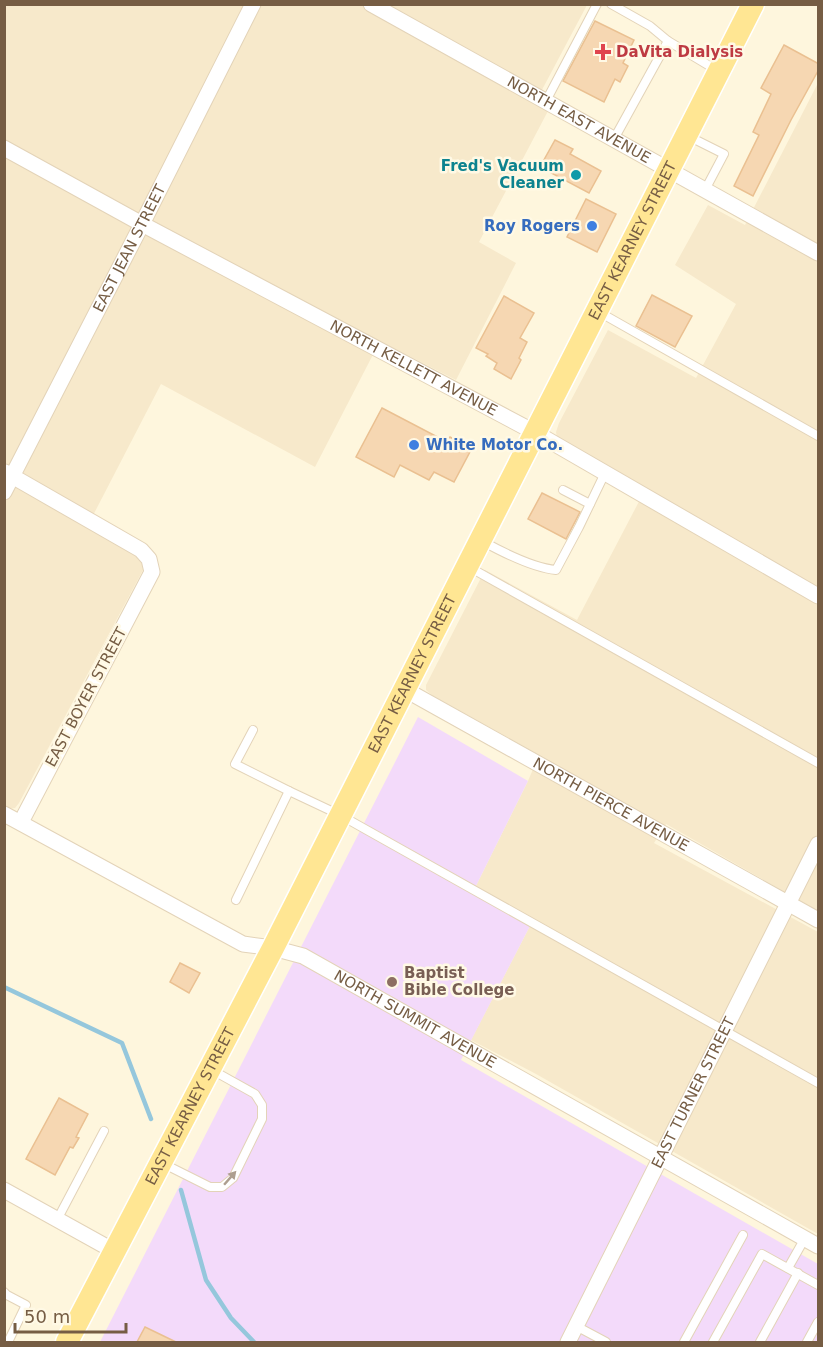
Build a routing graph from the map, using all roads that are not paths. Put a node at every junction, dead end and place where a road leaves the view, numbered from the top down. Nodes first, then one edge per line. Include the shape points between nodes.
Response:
1 (253, 4) edge
2 (371, 4) edge
3 (597, 4) edge
4 (611, 4) edge
5 (753, 4) edge
6 (668, 40) junction
7 (719, 72) junction
8 (546, 102) junction
9 (687, 136) junction
10 (614, 139) junction
11 (4, 148) edge
12 (669, 170) junction
13 (705, 190) junction
14 (142, 224) junction
15 (819, 253) edge
16 (597, 312) junction
17 (536, 434) junction
18 (819, 436) edge
19 (605, 473) junction
20 (9, 474) edge
21 (563, 490) dead end
22 (4, 492) edge
23 (590, 504) junction
24 (480, 541) junction
25 (467, 566) junction
26 (819, 596) edge
27 (404, 689) junction
28 (253, 730) dead end
29 (819, 763) edge
30 (289, 791) junction
31 (4, 814) edge
32 (340, 815) junction
33 (21, 822) junction
34 (819, 844) edge
35 (236, 900) dead end
36 (789, 903) junction
37 (819, 920) edge
38 (273, 948) junction
39 (725, 1031) junction
40 (210, 1069) junction
41 (819, 1083) edge
42 (104, 1131) dead end
43 (662, 1158) junction
44 (161, 1162) junction
45 (4, 1190) edge
46 (57, 1220) junction
47 (743, 1235) dead end
48 (805, 1238) junction
49 (819, 1246) edge
50 (114, 1251) junction
51 (788, 1268) junction
52 (798, 1273) junction
53 (819, 1285) edge
54 (5, 1295) edge
55 (819, 1322) edge
56 (576, 1326) junction
57 (8, 1342) edge
58 (67, 1342) edge
59 (568, 1342) edge
60 (606, 1342) edge
61 (684, 1342) edge
62 (713, 1342) edge
63 (760, 1342) edge
64 (807, 1342) edge

1 - 14 street, EAST JEAN STREET
2 - 8 street, NORTH EAST AVENUE
3 - 8 lane
4 - 6 lane
5 - 7 main road, EAST KEARNEY STREET
6 - 7 lane
6 - 10 lane
7 - 9 main road, EAST KEARNEY STREET
8 - 10 street, NORTH EAST AVENUE
9 - 12 main road, EAST KEARNEY STREET
9 - 13 lane via 724,154
10 - 12 street, NORTH EAST AVENUE
11 - 14 street, NORTH KELLETT AVENUE
12 - 13 street, NORTH EAST AVENUE
12 - 16 main road, EAST KEARNEY STREET
13 - 15 street, NORTH EAST AVENUE
14 - 17 street, NORTH KELLETT AVENUE
14 - 20 street, EAST JEAN STREET
16 - 17 main road, EAST KEARNEY STREET
16 - 18 lane
17 - 19 street, NORTH KELLETT AVENUE
17 - 24 main road, EAST KEARNEY STREET
19 - 23 lane
19 - 26 street, NORTH KELLETT AVENUE
20 - 22 street, EAST JEAN STREET
20 - 33 street, EAST BOYER STREET via 141,550 149,559 152,572
21 - 23 lane
23 - 24 lane via 556,570
24 - 25 main road, EAST KEARNEY STREET
25 - 27 main road, EAST KEARNEY STREET
25 - 29 lane
27 - 32 main road, EAST KEARNEY STREET
27 - 36 street, NORTH PIERCE AVENUE
28 - 30 lane via 235,764
30 - 32 lane
30 - 35 lane
31 - 33 street, NORTH SUMMIT AVENUE
32 - 38 main road, EAST KEARNEY STREET
32 - 39 lane
33 - 38 street, NORTH SUMMIT AVENUE via 243,944
34 - 36 street, EAST TURNER STREET
36 - 37 street, NORTH PIERCE AVENUE
36 - 39 street, EAST TURNER STREET
38 - 40 main road, EAST KEARNEY STREET
38 - 43 street, NORTH SUMMIT AVENUE via 303,956
39 - 41 lane
39 - 43 street, EAST TURNER STREET
40 - 44 main road, EAST KEARNEY STREET
44 -> 40 lane via 210,1187 222,1187 233,1178 262,1119 262,1105 255,1094
42 - 46 lane
43 - 48 street, NORTH SUMMIT AVENUE
43 - 56 street, EAST TURNER STREET
44 - 50 main road, EAST KEARNEY STREET
45 - 46 street
46 - 50 street
47 - 61 lane
48 - 49 street, NORTH SUMMIT AVENUE
48 - 51 lane
50 - 58 main road, EAST KEARNEY STREET
51 - 52 lane
51 - 62 lane via 762,1254
52 - 53 lane
52 - 63 lane
54 - 57 lane via 26,1305
55 - 64 lane
56 - 59 street, EAST TURNER STREET
56 - 60 lane

